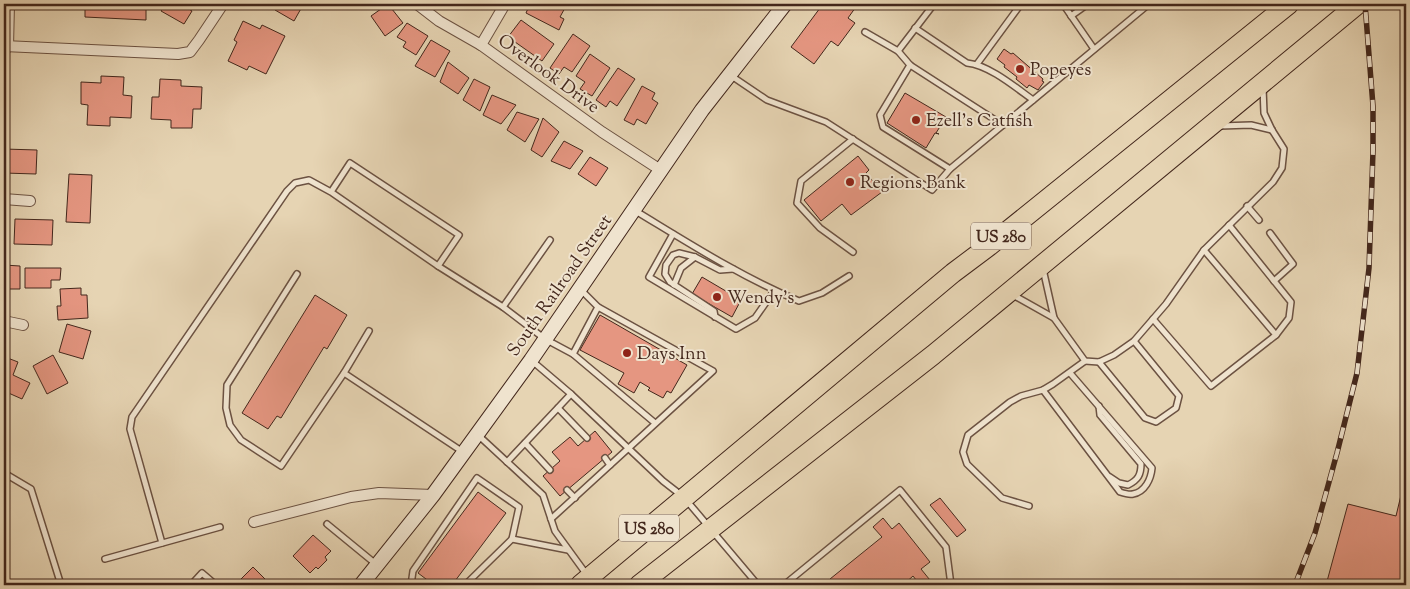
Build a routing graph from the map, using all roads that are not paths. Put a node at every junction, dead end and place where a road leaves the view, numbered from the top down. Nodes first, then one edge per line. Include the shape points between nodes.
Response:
1 (9, 4) edge
2 (223, 4) edge
3 (417, 4) edge
4 (505, 4) edge
5 (785, 4) edge
6 (934, 4) edge
7 (1021, 4) edge
8 (1063, 4) edge
9 (1088, 4) edge
10 (1148, 4) edge
11 (1288, 4) edge
12 (1358, 4) edge
13 (1071, 16) junction
14 (915, 28) junction
15 (865, 32) dead end
16 (481, 44) junction
17 (6, 47) edge
18 (1094, 49) junction
19 (898, 51) junction
20 (977, 64) junction
21 (910, 65) junction
22 (729, 75) junction
23 (1262, 82) junction
24 (1033, 100) junction
25 (1003, 125) junction
26 (1208, 127) junction
27 (1272, 130) junction
28 (853, 139) junction
29 (950, 169) junction
30 (662, 171) junction
31 (331, 192) junction
32 (4, 199) edge
33 (30, 201) dead end
34 (1247, 206) junction
35 (634, 210) junction
36 (1259, 220) dead end
37 (1229, 225) junction
38 (1270, 233) dead end
39 (673, 234) junction
40 (550, 240) dead end
41 (1204, 250) junction
42 (853, 252) dead end
43 (695, 257) junction
44 (1042, 264) junction
45 (438, 266) junction
46 (733, 269) junction
47 (297, 274) dead end
48 (849, 276) dead end
49 (1274, 281) junction
50 (674, 285) junction
51 (579, 289) junction
52 (774, 291) junction
53 (1008, 292) junction
54 (503, 307) junction
55 (598, 307) junction
56 (715, 317) junction
57 (1054, 318) junction
58 (1153, 319) junction
59 (4, 321) edge
60 (23, 325) dead end
61 (369, 331) dead end
62 (1276, 334) junction
63 (544, 339) junction
64 (1134, 341) junction
65 (573, 354) junction
66 (531, 360) junction
67 (1085, 360) junction
68 (1099, 362) junction
69 (344, 373) junction
70 (1070, 373) junction
71 (1043, 390) junction
72 (571, 394) junction
73 (1098, 406) junction
74 (558, 408) junction
75 (655, 423) junction
76 (477, 434) junction
77 (587, 438) dead end
78 (525, 442) junction
79 (629, 448) junction
80 (464, 452) junction
81 (605, 458) dead end
82 (508, 462) junction
83 (610, 465) junction
84 (550, 470) dead end
85 (4, 472) edge
86 (1106, 474) junction
87 (567, 490) dead end
88 (433, 495) junction
89 (574, 498) junction
90 (685, 498) junction
91 (1029, 506) dead end
92 (551, 520) junction
93 (254, 522) dead end
94 (327, 524) dead end
95 (220, 527) dead end
96 (711, 530) junction
97 (512, 539) junction
98 (162, 543) junction
99 (569, 550) junction
100 (105, 559) dead end
101 (377, 565) junction
102 (585, 582) edge
103 (61, 585) edge
104 (191, 585) edge
105 (216, 585) edge
106 (361, 585) edge
107 (411, 585) edge
108 (465, 585) edge
109 (639, 585) edge
110 (758, 585) edge
111 (784, 585) edge
112 (951, 585) edge

1 - 17 street
2 - 17 street via 190,52
3 - 16 street, Overlook Drive via 439,21
4 - 16 street
5 - 22 street, South Railroad Street
6 - 14 lane
7 - 20 lane
8 - 13 lane
9 - 13 lane
10 - 18 lane
11 - 90 highway, US 280 via 946,279
12 - 23 highway, US 280
13 - 18 lane
14 - 19 lane
14 - 20 lane via 967,63
15 - 19 lane
16 - 30 street, Overlook Drive via 602,132
18 - 24 lane
19 - 21 lane
20 - 24 lane
21 - 25 lane
21 - 29 lane via 880,115 883,127
22 - 28 lane via 768,100 826,122
22 - 30 street, South Railroad Street
23 - 26 highway, US 280
23 - 27 lane via 1264,113
24 - 25 lane
25 - 29 lane
26 - 27 lane via 1251,125
26 - 44 highway, US 280
27 - 34 lane via 1284,149 1282,168 1273,182
28 - 29 lane via 932,190
28 - 42 lane via 801,181 797,203 820,228
30 - 35 street, South Railroad Street
31 - 45 lane
31 - 45 lane via 350,162 459,235
31 - 98 lane via 309,180 295,183 287,191 132,417 130,429
32 - 33 street
34 - 36 lane
34 - 37 lane
35 - 39 lane
35 - 51 street, South Railroad Street
37 - 41 lane
37 - 49 lane
38 - 49 lane via 1293,264
39 - 46 lane
39 - 56 lane via 649,277
40 - 54 lane
41 - 58 lane
41 - 62 lane
43 - 46 lane via 720,270
43 - 50 lane via 680,268
43 - 50 lane via 679,253 673,255 666,265 665,274
44 - 53 highway, US 280
44 - 57 lane
45 - 54 lane
46 - 52 lane
47 - 69 lane via 227,384 226,408 230,425 241,440 281,466
48 - 52 lane via 822,293 799,301
49 - 62 lane via 1291,302 1289,318
50 - 56 lane via 714,311
51 - 55 lane
51 - 63 street, South Railroad Street
52 - 56 lane via 755,318 736,329
53 - 57 lane
53 - 96 highway, US 280 via 878,400
54 - 63 lane
55 - 65 lane
55 - 75 lane via 713,371
57 - 67 lane
58 - 62 lane via 1211,386
58 - 64 lane
59 - 60 street
61 - 69 lane
63 - 65 lane
63 - 66 street, South Railroad Street
64 - 68 lane
64 - 68 lane via 1179,396 1176,408 1156,422 1145,418
65 - 75 lane
66 - 72 lane
66 - 76 street, South Railroad Street
67 - 68 lane
67 - 70 lane
69 - 80 lane
70 - 71 lane
70 - 73 lane
71 - 86 lane
71 - 91 lane via 1010,402 968,435 963,452 966,464 1002,498
72 - 74 lane
72 - 79 lane
73 - 86 lane via 1100,415 1141,464 1141,474 1128,485
73 - 86 lane via 1152,468 1151,478 1144,489 1133,494 1120,492
74 - 77 lane
74 - 78 lane
75 - 79 lane
76 - 80 street, South Railroad Street
76 - 82 lane
78 - 82 lane
78 - 84 lane
79 - 83 lane
79 - 90 lane
80 - 88 street, South Railroad Street
81 - 83 lane
82 - 92 lane via 544,495
83 - 89 lane
85 - 103 lane via 30,489
87 - 89 lane
88 - 93 street via 379,493 351,496
88 - 101 street, South Railroad Street
89 - 92 lane
90 - 96 lane
90 - 102 highway, US 280
92 - 99 lane
94 - 101 lane
95 - 98 lane
96 - 109 highway, US 280
96 - 110 lane
97 - 99 lane
97 - 107 lane via 519,507 477,478 412,571
97 - 108 lane
98 - 100 lane
99 - 102 lane
101 - 106 street, South Railroad Street
104 - 105 lane via 202,573
111 - 112 lane via 900,490 946,547

